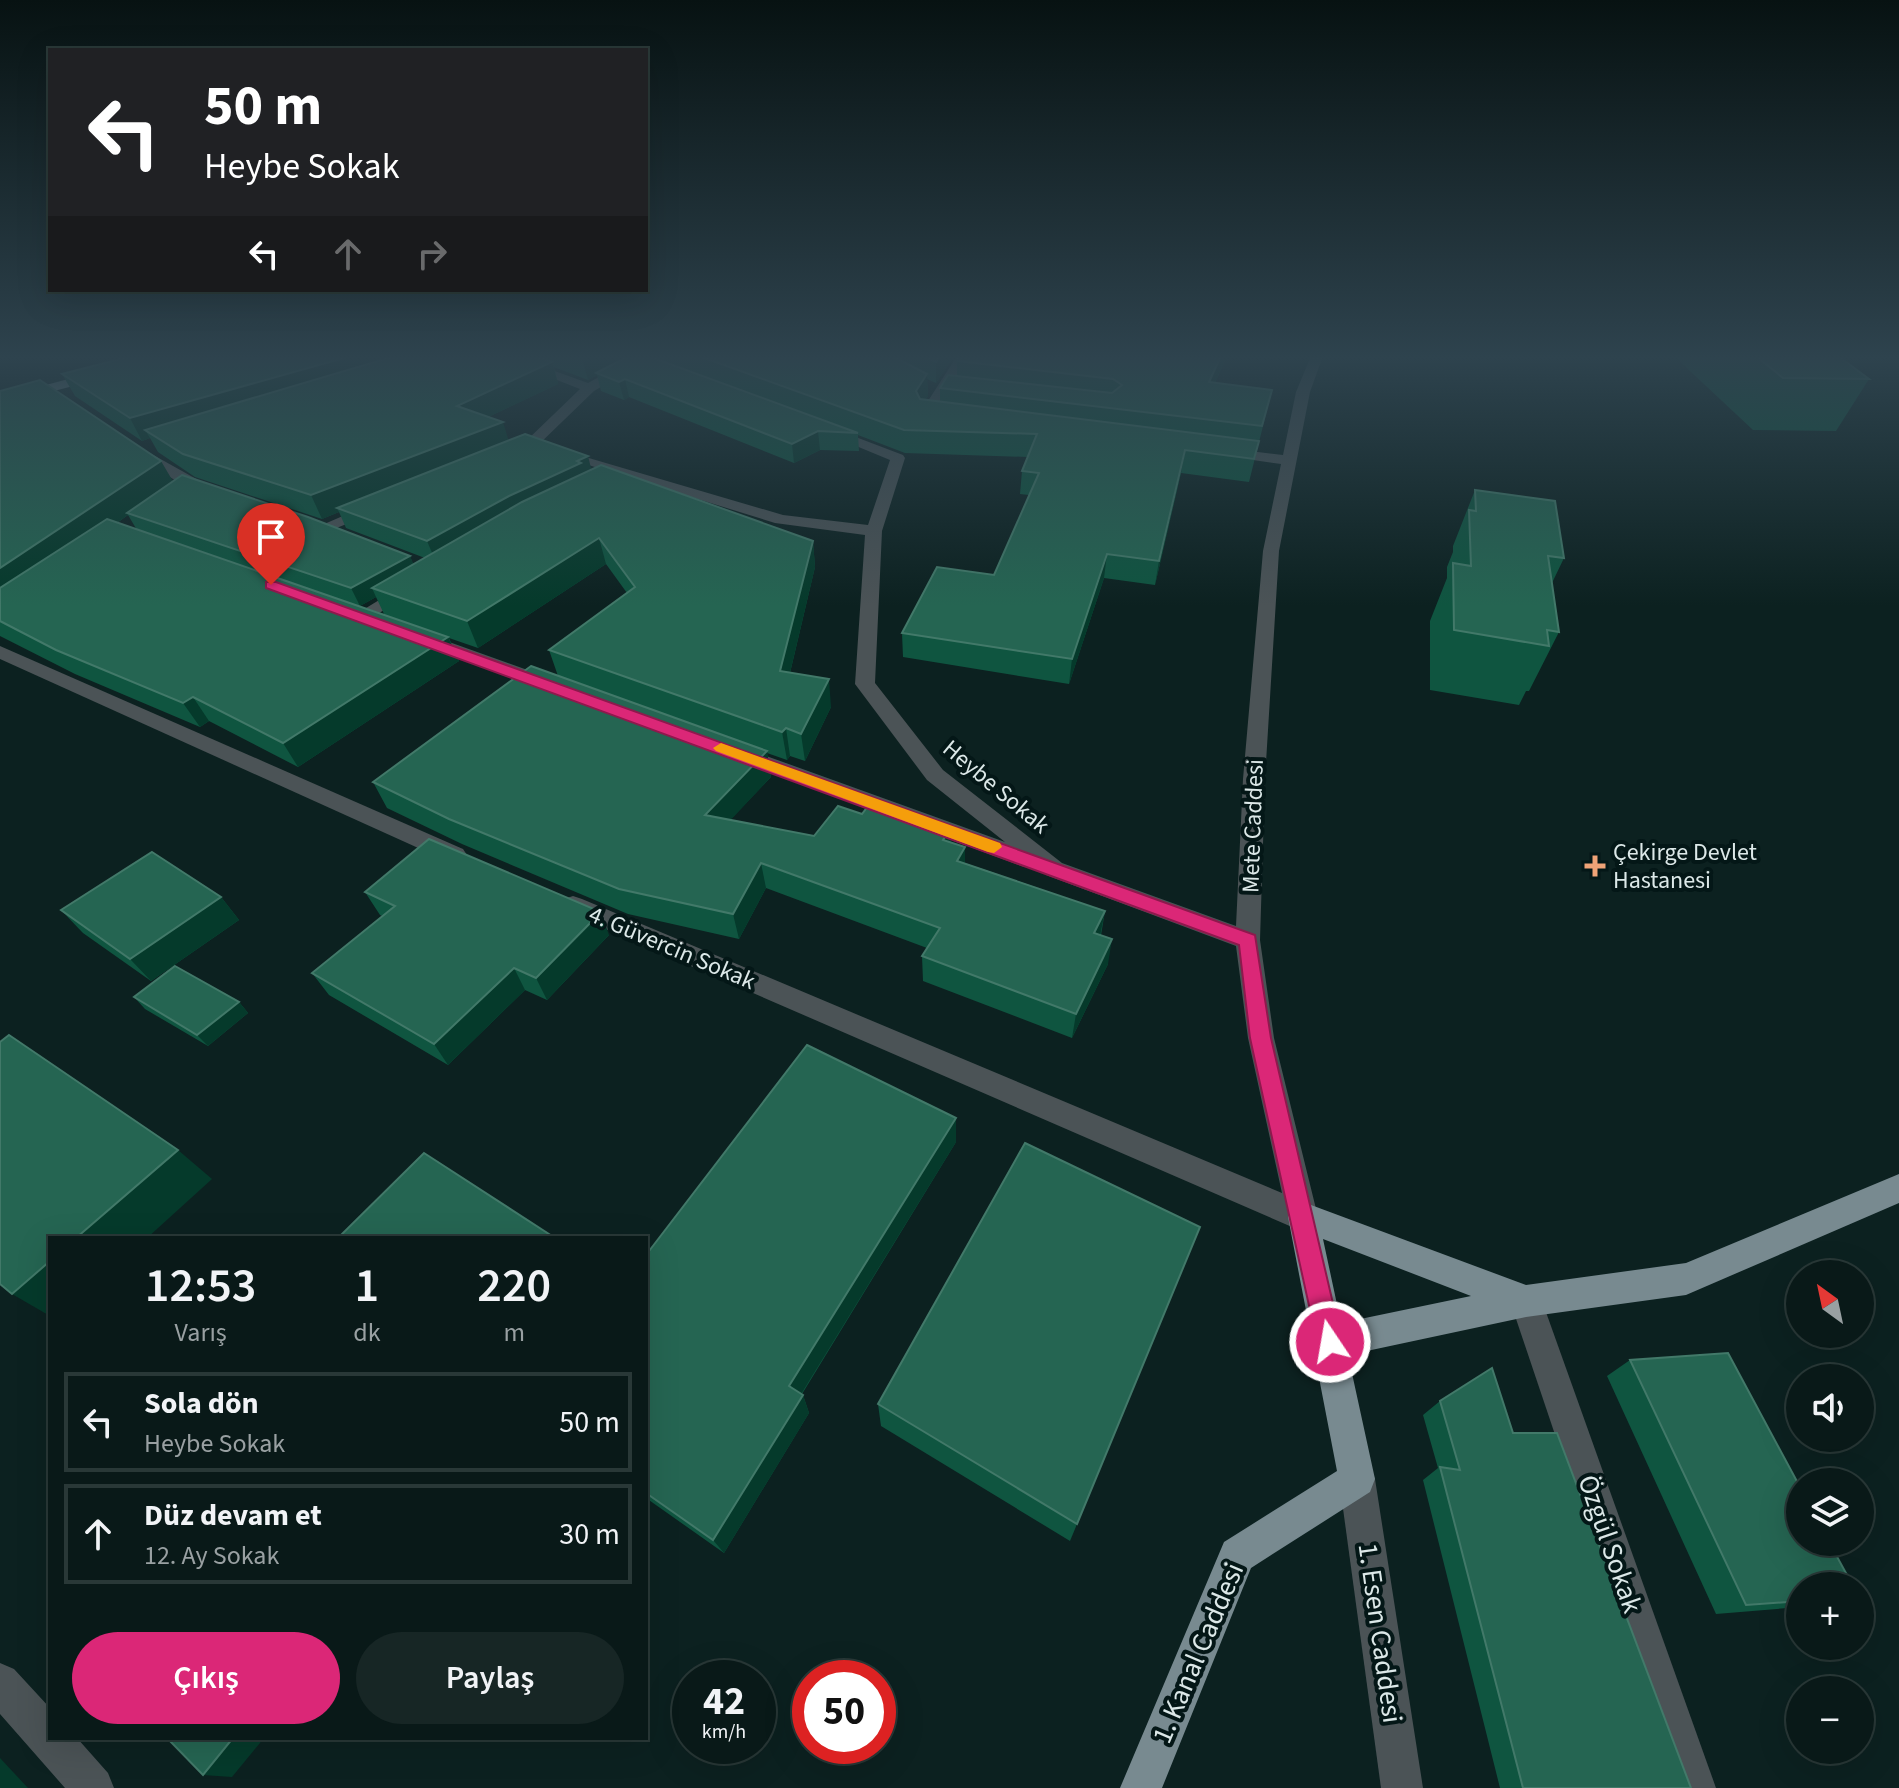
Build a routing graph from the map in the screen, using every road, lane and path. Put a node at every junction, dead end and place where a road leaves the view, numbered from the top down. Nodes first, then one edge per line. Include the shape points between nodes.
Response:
1 (536, 439) edge
2 (848, 439) edge
3 (1293, 439) edge
4 (530, 445) junction
5 (139, 446) edge
6 (1210, 450) edge
7 (501, 457) edge
8 (1289, 460) junction
9 (624, 473) junction
10 (599, 486) edge
11 (218, 493) edge
12 (382, 504) edge
13 (874, 531) junction
14 (351, 539) edge
15 (423, 578) edge
16 (0, 652) edge
17 (568, 692) edge
18 (715, 745) edge
19 (476, 864) edge
20 (1054, 869) junction
21 (548, 895) edge
22 (1248, 940) junction
23 (1899, 1188) edge
24 (1303, 1217) junction
25 (1526, 1301) junction
26 (1330, 1342) junction
27 (1357, 1479) junction
28 (0, 1683) edge
29 (48, 1737) edge
30 (50, 1740) edge
31 (93, 1788) edge
32 (1141, 1788) edge
33 (1402, 1788) edge
34 (1695, 1788) edge

1 - 4 street
2 - 13 street, Heybe Sokak via 898,458
3 - 8 street, Mete Caddesi
4 - 7 street
4 - 9 street
5 - 11 street via 183,487
6 - 8 street
8 - 22 street, Mete Caddesi via 1271,551
9 - 10 street
9 - 13 street via 781,520
12 - 14 street via 316,526
13 - 20 street, Heybe Sokak via 865,684 935,775
15 - 17 street via 354,614
16 - 19 street
18 - 20 street
20 - 22 street, Heybe Sokak
21 - 24 street, 4. Güvercin Sokak
22 - 24 street, Mete Caddesi via 1261,1038
23 - 25 main road via 1686,1279
24 - 25 main road
24 - 26 main road, Mete Caddesi
25 - 26 main road
25 - 34 street, Özgül Sokak
26 - 27 main road
27 - 32 main road, 1. Kanal Caddesi via 1237,1555
27 - 33 street, 1. Esen Caddesi
28 - 29 street
30 - 31 street

